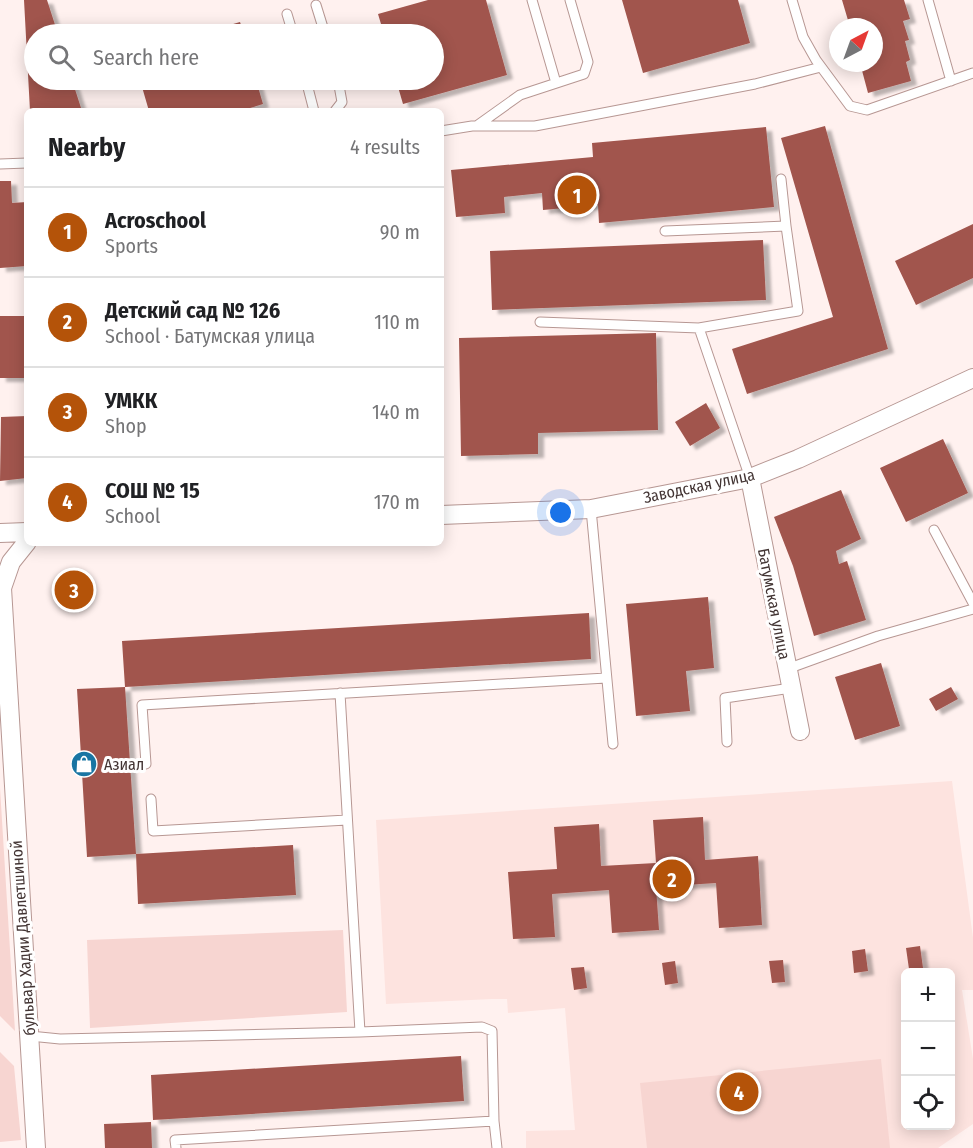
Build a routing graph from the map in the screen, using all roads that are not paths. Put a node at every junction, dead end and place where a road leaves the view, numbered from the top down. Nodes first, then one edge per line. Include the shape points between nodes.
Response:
1 (532, 0) edge
2 (570, 0) edge
3 (792, 0) edge
4 (928, 0) edge
5 (316, 5) dead end
6 (287, 14) dead end
7 (290, 24) edge
8 (322, 24) edge
9 (821, 67) junction
10 (973, 73) edge
11 (951, 81) junction
12 (556, 83) junction
13 (309, 90) edge
14 (341, 90) edge
15 (313, 108) edge
16 (338, 108) edge
17 (478, 125) junction
18 (444, 130) edge
19 (24, 163) edge
20 (0, 164) edge
21 (781, 179) dead end
22 (786, 226) junction
23 (664, 231) dead end
24 (540, 322) dead end
25 (699, 328) junction
26 (973, 378) edge
27 (750, 478) junction
28 (591, 508) junction
29 (444, 515) edge
30 (934, 530) dead end
31 (24, 532) edge
32 (0, 533) edge
33 (24, 546) edge
34 (1, 586) edge
35 (973, 603) edge
36 (973, 609) edge
37 (786, 669) junction
38 (3, 678) edge
39 (606, 678) junction
40 (791, 688) junction
41 (340, 693) junction
42 (800, 731) dead end
43 (727, 742) dead end
44 (613, 744) dead end
45 (146, 764) dead end
46 (151, 799) dead end
47 (347, 820) junction
48 (360, 1032) junction
49 (30, 1036) junction
50 (494, 1121) junction
51 (36, 1148) edge
52 (176, 1148) edge
53 (497, 1148) edge

1 - 12 lane
2 - 12 lane via 587,67 580,76
3 - 9 lane via 807,46
4 - 11 lane
5 - 8 lane
6 - 7 lane
9 - 11 lane via 850,106 862,110
9 - 17 lane via 755,84 535,126
10 - 11 lane
12 - 17 lane via 512,99
13 - 15 lane
14 - 16 lane via 343,97
17 - 18 lane
19 - 20 lane
21 - 22 lane
22 - 23 lane
22 - 25 lane via 798,311
24 - 25 lane
25 - 27 lane
26 - 27 street, Заводская улица
27 - 28 street, Заводская улица
27 - 37 street, Батумская улица
28 - 29 street, Заводская улица
28 - 39 lane
30 - 35 lane
31 - 32 street
33 - 34 street via 11,562
34 - 38 street, бульвар Хадии Давлетшиной
36 - 37 lane via 878,636
37 - 40 street, Батумская улица
38 - 49 street, бульвар Хадии Давлетшиной
39 - 41 lane
39 - 44 lane
40 - 42 street, Батумская улица
40 - 43 lane via 725,698
41 - 45 lane via 142,705
41 - 47 lane
46 - 47 lane via 153,831
47 - 48 lane
48 - 49 lane
48 - 50 lane via 468,1026 492,1031
49 - 51 street, бульвар Хадии Давлетшиной
50 - 52 lane via 176,1140
50 - 53 lane

